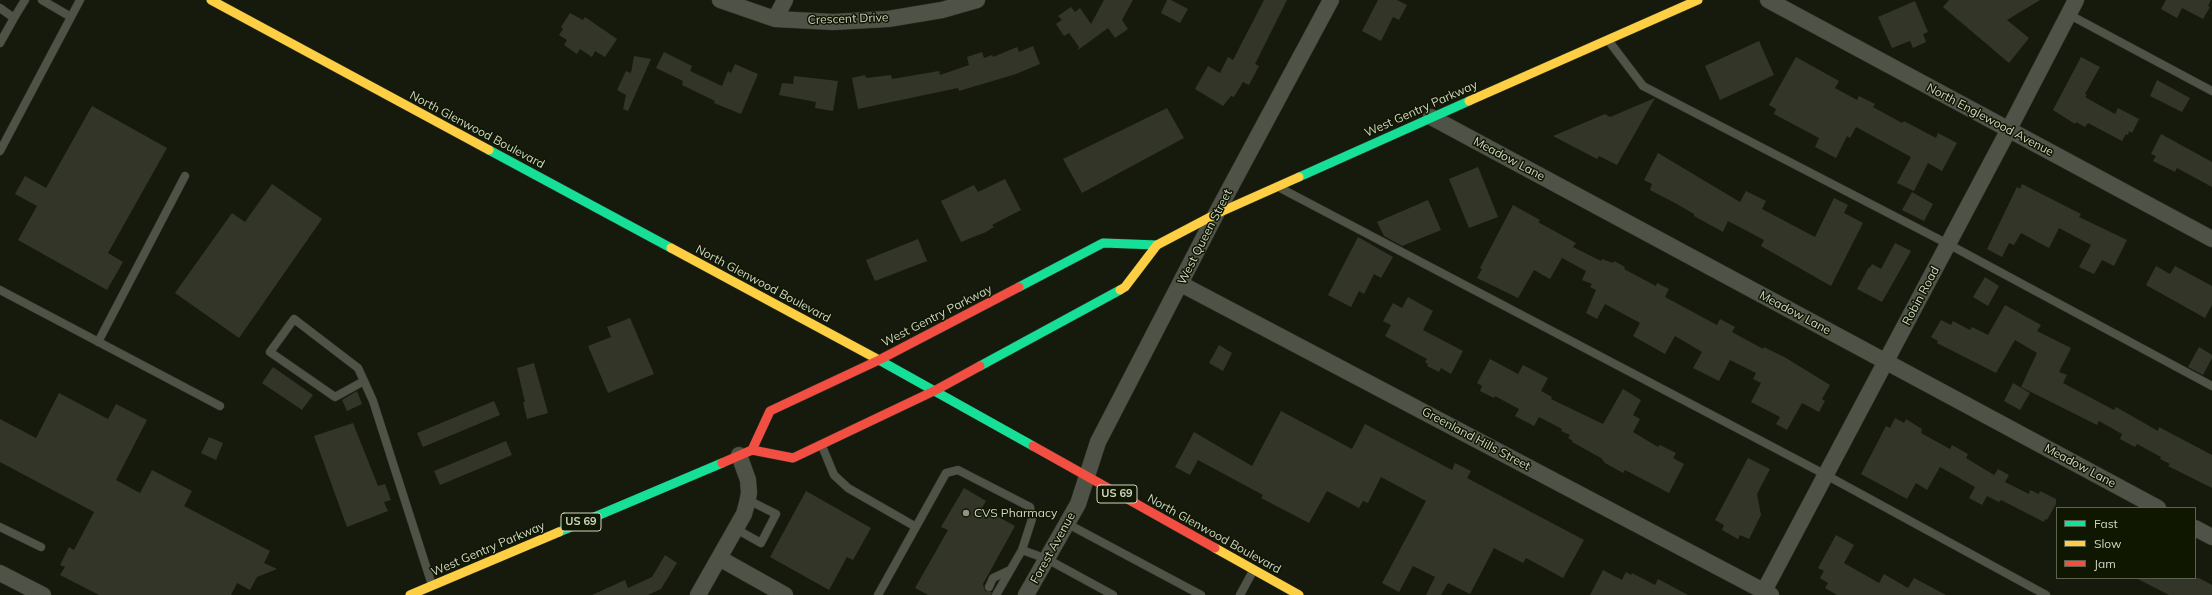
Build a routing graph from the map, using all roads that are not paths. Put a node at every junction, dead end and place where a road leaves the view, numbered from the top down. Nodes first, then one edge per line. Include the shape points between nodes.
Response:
1 (25, 0) edge
2 (42, 0) edge
3 (80, 0) edge
4 (211, 0) edge
5 (720, 0) edge
6 (785, 0) edge
7 (977, 0) edge
8 (1332, 0) edge
9 (1698, 0) edge
10 (1768, 0) edge
11 (2072, 7) edge
12 (0, 8) edge
13 (71, 17) junction
14 (14, 18) junction
15 (775, 19) junction
16 (1608, 40) junction
17 (0, 43) edge
18 (2212, 91) edge
19 (1431, 117) junction
20 (2008, 131) junction
21 (0, 151) edge
22 (185, 176) dead end
23 (1278, 186) junction
24 (1216, 214) junction
25 (2212, 239) edge
26 (1157, 244) junction
27 (1948, 244) junction
28 (1181, 284) junction
29 (0, 290) edge
30 (98, 342) junction
31 (879, 360) junction
32 (1886, 362) junction
33 (364, 381) junction
34 (2212, 386) edge
35 (936, 390) junction
36 (220, 406) dead end
37 (822, 444) junction
38 (745, 452) junction
39 (1826, 475) junction
40 (1086, 477) junction
41 (748, 500) junction
42 (2156, 507) edge
43 (1066, 524) junction
44 (916, 527) junction
45 (0, 528) edge
46 (736, 529) junction
47 (2196, 529) edge
48 (2212, 537) edge
49 (41, 547) dead end
50 (1022, 550) junction
51 (719, 558) junction
52 (1047, 559) junction
53 (1010, 570) junction
54 (1254, 570) junction
55 (0, 573) edge
56 (432, 586) junction
57 (989, 587) dead end
58 (1282, 591) edge
59 (1768, 593) edge
60 (43, 595) edge
61 (410, 595) edge
62 (698, 595) edge
63 (785, 595) edge
64 (878, 595) edge
65 (996, 595) edge
66 (1026, 595) edge
67 (1113, 595) edge
68 (1201, 595) edge
69 (1240, 595) edge
70 (1299, 595) edge
71 (2046, 595) edge

1 - 14 lane
2 - 13 lane
3 - 13 lane
4 - 31 main road, North Glenwood Boulevard
5 - 15 street, Crescent Drive
6 - 15 street
7 - 15 street, Crescent Drive via 942,10 888,19 833,22
8 - 24 street, West Queen Street
9 - 16 main road, West Gentry Parkway
10 - 20 street, North Englewood Avenue
11 - 18 lane
11 - 20 street, Robin Road
12 - 14 lane
13 - 21 lane
14 - 17 lane
16 - 19 main road, West Gentry Parkway
16 - 27 lane via 1643,86
19 - 23 main road, West Gentry Parkway
19 - 32 street, Meadow Lane
20 - 25 street, North Englewood Avenue
20 - 27 street, Robin Road
22 - 30 lane
23 - 24 main road, West Gentry Parkway
23 - 39 lane
24 - 26 main road, West Gentry Parkway
24 - 28 street, West Queen Street
26 - 31 main road, West Gentry Parkway via 1103,243
26 - 35 main road, West Gentry Parkway via 1125,287
27 - 32 street, Robin Road
27 - 34 lane
28 - 40 street, West Queen Street via 1098,442
28 - 59 street, Greenland Hills Street
29 - 30 lane
30 - 36 lane
31 - 35 main road, North Glenwood Boulevard / US 69
31 - 38 main road, West Gentry Parkway via 770,411
32 - 39 street, Robin Road
32 - 42 street, Meadow Lane
33 - 33 lane via 358,368 294,319 270,352 335,397
33 - 56 lane via 373,401
35 - 37 main road, West Gentry Parkway
35 - 40 main road, North Glenwood Boulevard / US 69
37 - 38 main road, West Gentry Parkway via 793,458
37 - 44 lane via 834,474 848,488
38 - 41 street
38 - 56 main road, West Gentry Parkway / US 69
39 - 59 street, Robin Road
39 - 71 lane
40 - 43 street, Forest Avenue via 1078,504
40 - 54 main road, North Glenwood Boulevard / US 69
41 - 46 street
41 - 46 lane via 776,514 761,543
43 - 52 street, Forest Avenue
43 - 68 lane
44 - 50 lane via 946,473 958,470 1030,507 1032,519
44 - 64 lane
45 - 49 lane
46 - 51 street
47 - 48 street
50 - 52 lane
50 - 53 lane
51 - 62 street
51 - 63 street
52 - 66 street, Forest Avenue
52 - 67 lane
53 - 57 lane via 994,578
53 - 65 lane
54 - 58 main road, North Glenwood Boulevard / US 69
54 - 69 lane
55 - 60 street
56 - 61 main road, West Gentry Parkway / US 69
58 - 70 main road, North Glenwood Boulevard / US 69

